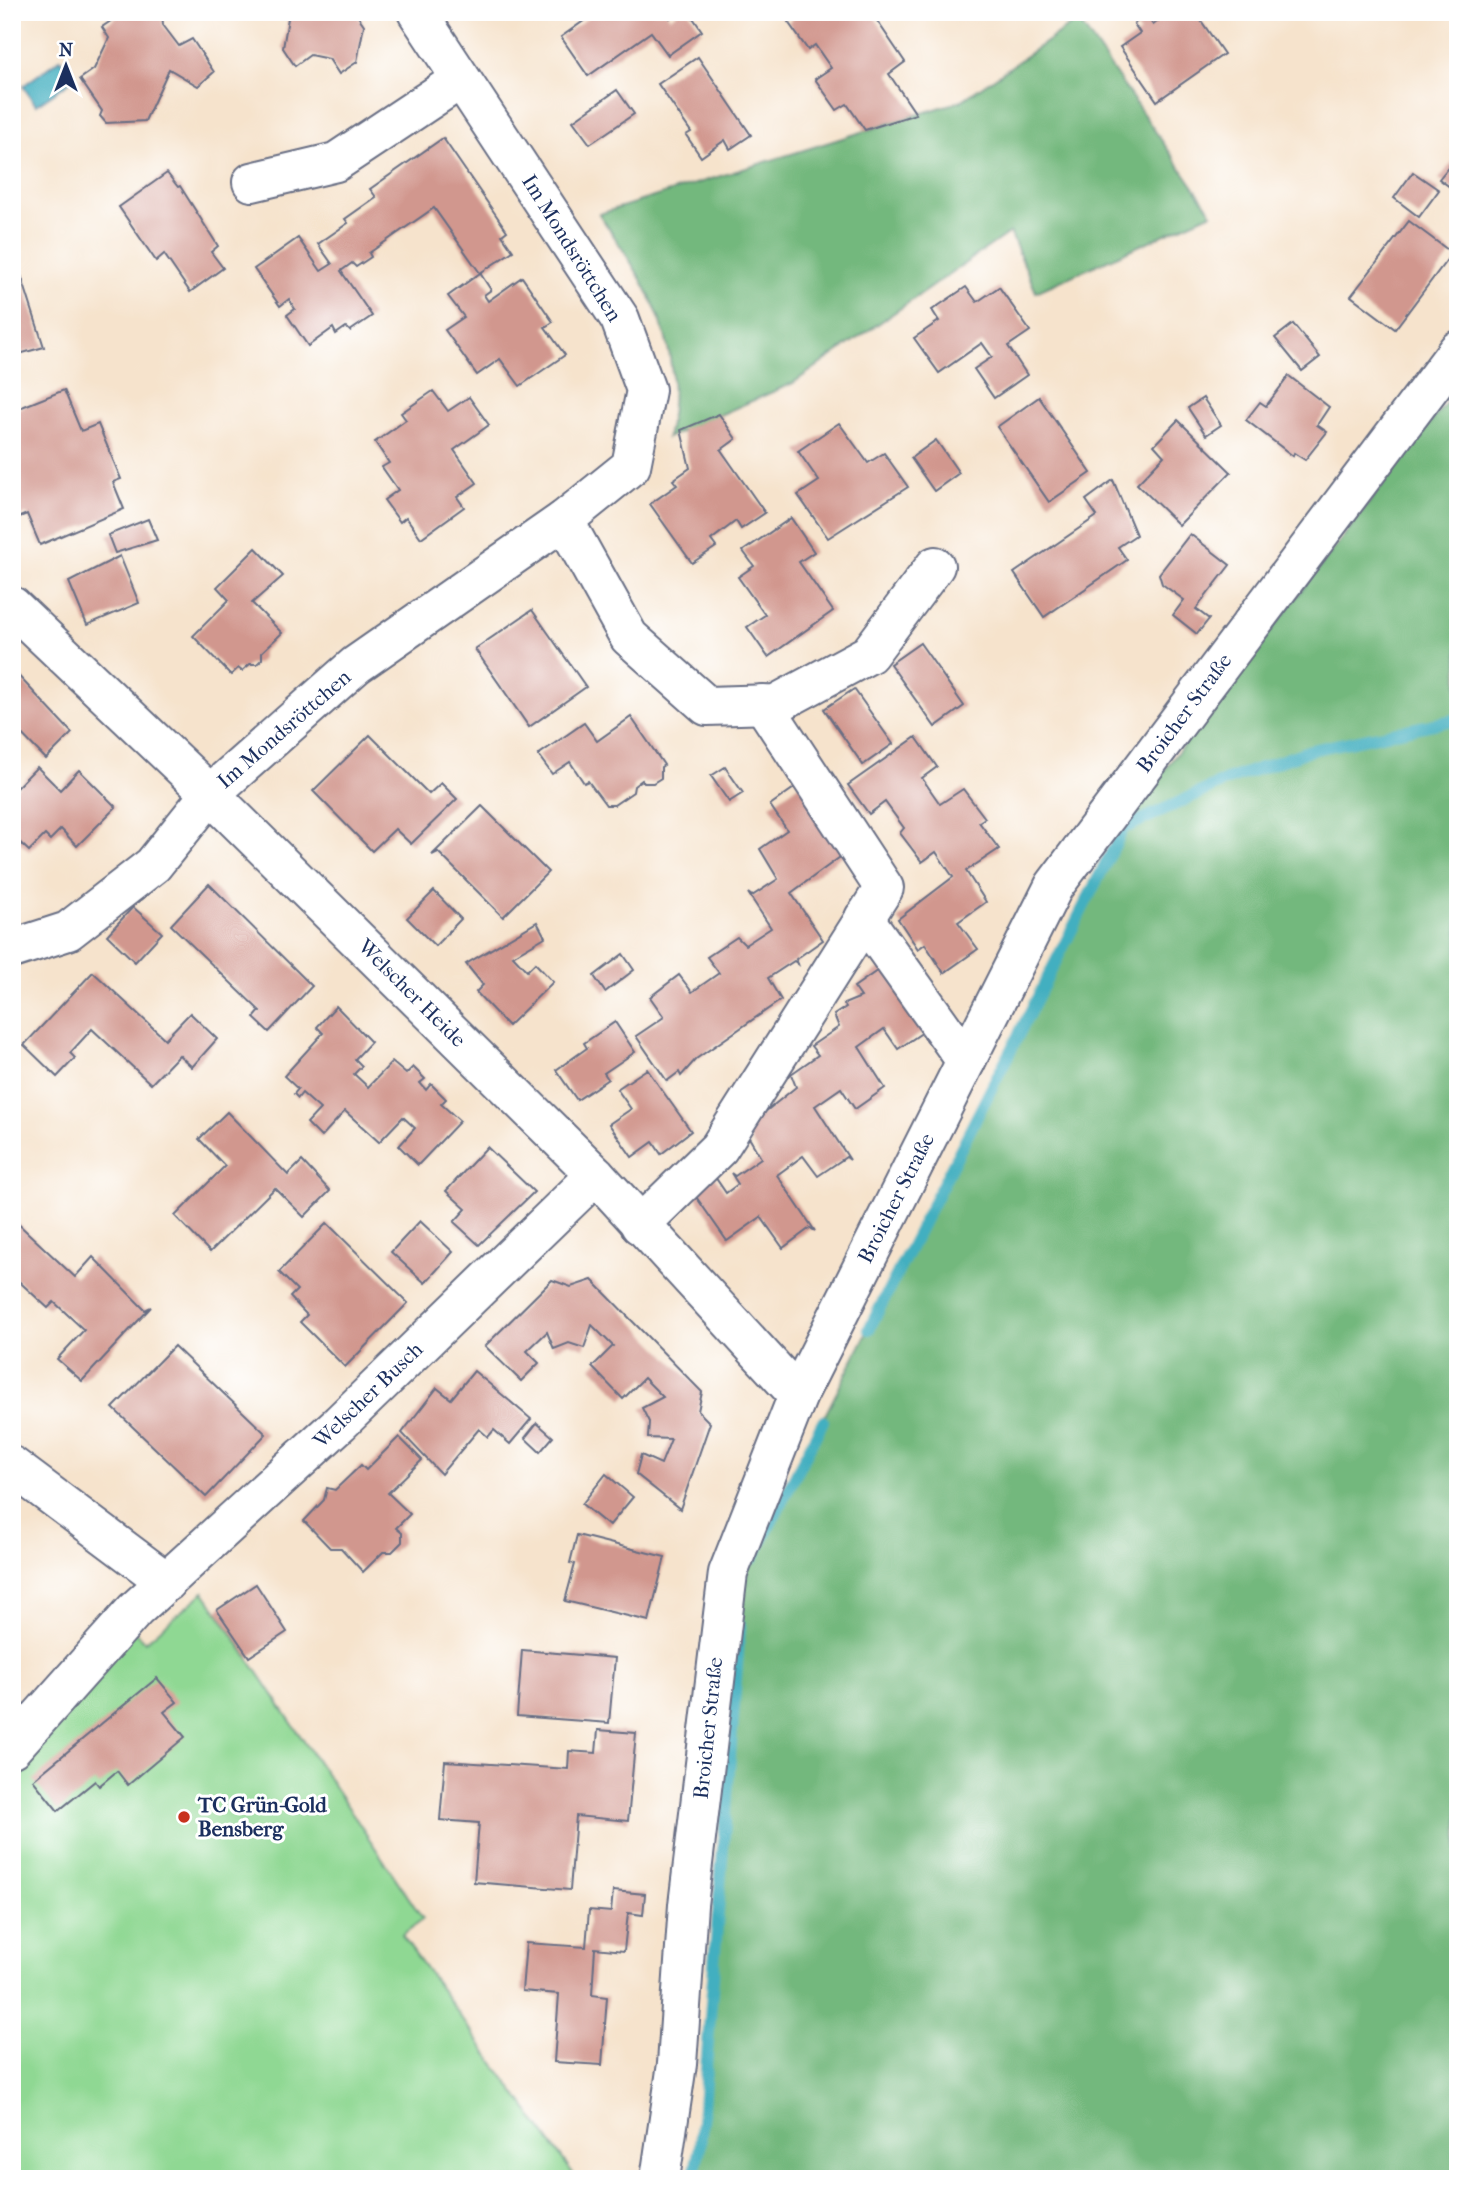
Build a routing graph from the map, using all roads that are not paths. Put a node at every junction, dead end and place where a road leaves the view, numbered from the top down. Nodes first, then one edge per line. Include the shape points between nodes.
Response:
1 (417, 12) edge
2 (461, 79) junction
3 (253, 182) dead end
4 (1458, 350) edge
5 (564, 520) junction
6 (935, 566) dead end
7 (12, 606) edge
8 (763, 704) junction
9 (210, 794) junction
10 (864, 918) junction
11 (12, 949) edge
12 (965, 1061) junction
13 (596, 1175) junction
14 (640, 1225) junction
15 (798, 1395) junction
16 (12, 1466) edge
17 (167, 1582) junction
18 (12, 1748) edge
19 (660, 2179) edge

1 - 2 street, Im Mondsröttchen
2 - 3 street via 336,162
2 - 5 street, Im Mondsröttchen via 620,319 646,390 631,466
4 - 12 street, Broicher Straße via 1054,886
5 - 8 street via 629,637 707,706
5 - 9 street, Im Mondsröttchen via 356,665
6 - 8 street via 869,654 776,704
7 - 9 street, Welscher Heide
8 - 10 street via 884,888
9 - 11 street, Im Mondsröttchen via 153,865 68,931
9 - 13 street, Welscher Heide
10 - 12 street
10 - 14 street via 719,1148
12 - 15 street, Broicher Straße
13 - 14 street, Welscher Heide
13 - 17 street, Welscher Busch via 340,1423
14 - 15 street, Welscher Heide
15 - 19 street, Broicher Straße via 728,1573 688,1905 677,2064
16 - 17 street
17 - 18 street, Welscher Busch via 135,1610

